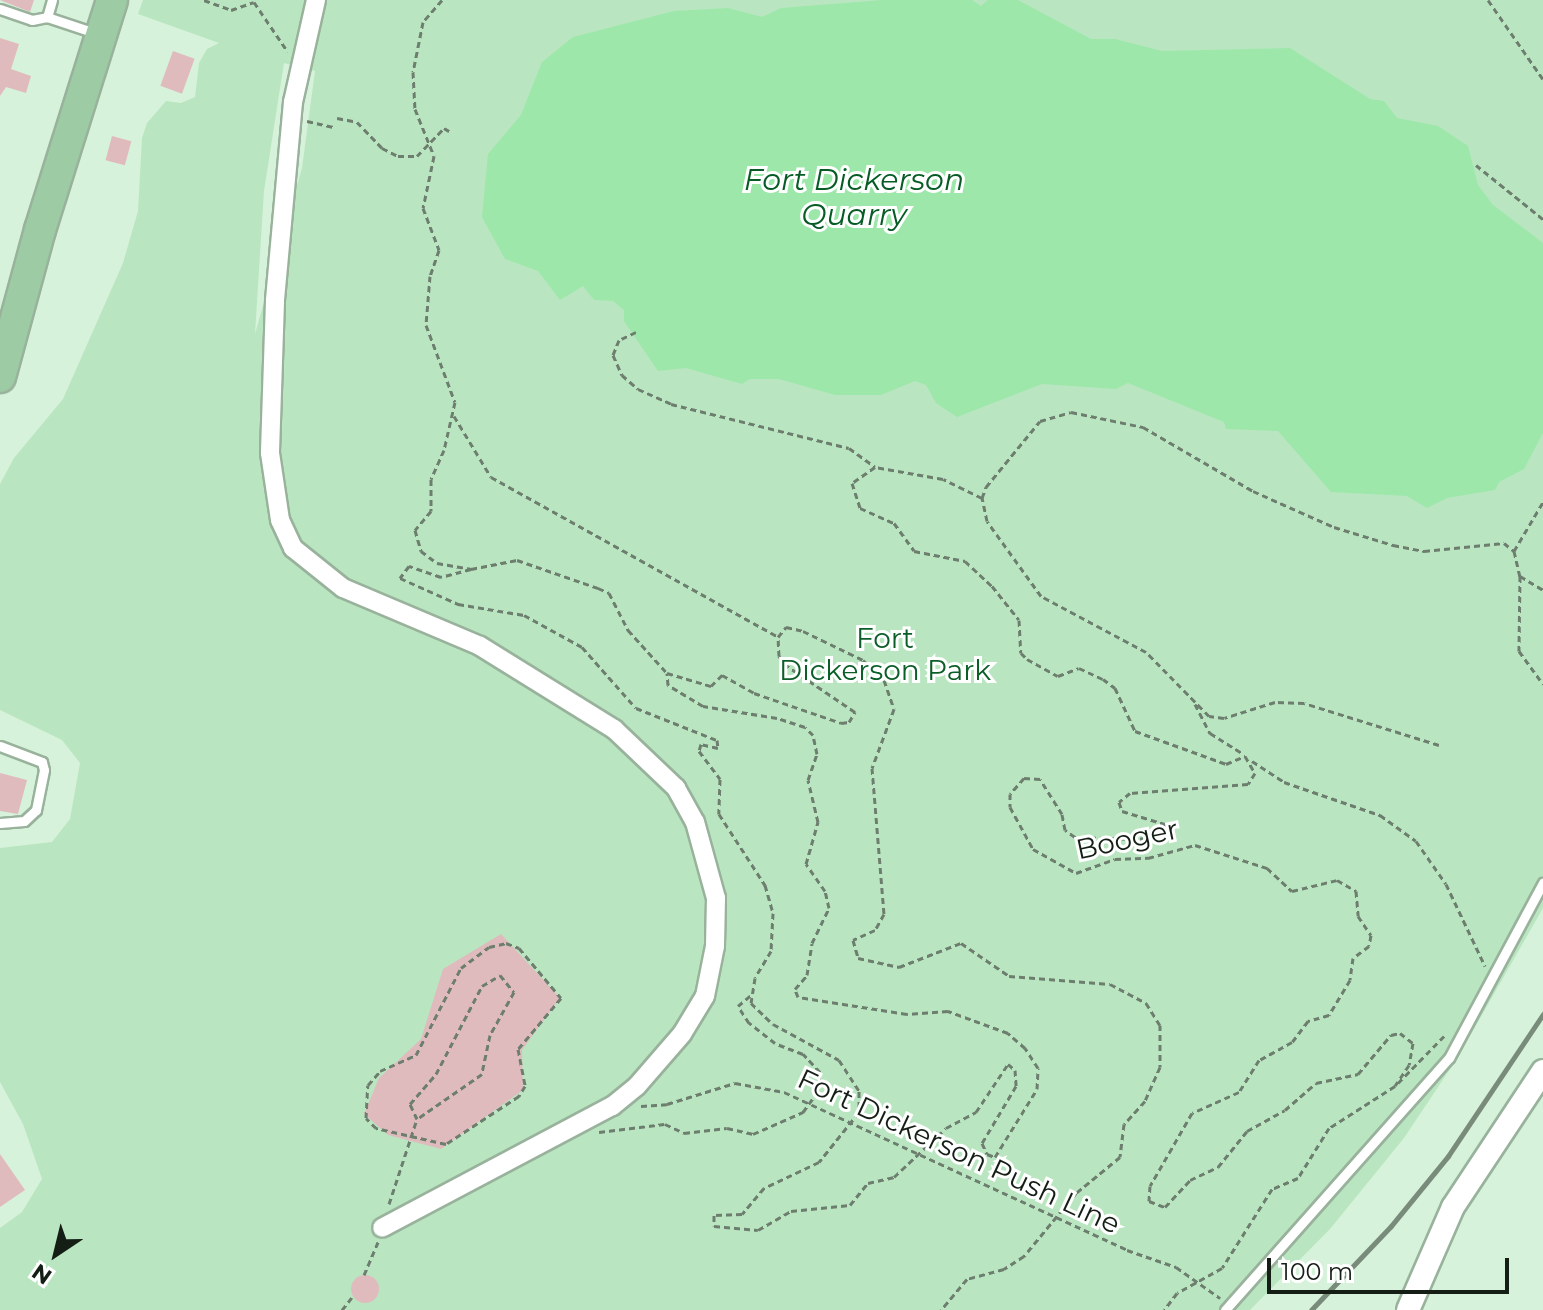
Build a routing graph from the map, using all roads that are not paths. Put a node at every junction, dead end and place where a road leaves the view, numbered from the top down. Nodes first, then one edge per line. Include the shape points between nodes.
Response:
1 (50, 0) edge
2 (112, 0) edge
3 (316, 0) edge
4 (0, 9) edge
5 (47, 17) junction
6 (101, 35) junction
7 (6, 325) edge
8 (0, 377) edge
9 (0, 746) edge
10 (0, 823) edge
11 (1543, 883) edge
12 (1543, 1071) edge
13 (382, 1228) road end
14 (1227, 1308) edge
15 (1408, 1310) edge

1 - 5 lane
2 - 6 highway
3 - 13 street via 293,102 275,301 270,453 280,520 293,548 317,571 542,680 614,729 676,788 695,822 716,898 705,996 662,1060 612,1106
4 - 5 lane via 32,20
5 - 6 lane
6 - 7 highway
7 - 8 highway
9 - 10 lane via 33,757 44,770 36,810 24,821
11 - 14 lane via 1449,1058
12 - 15 street via 1453,1207

